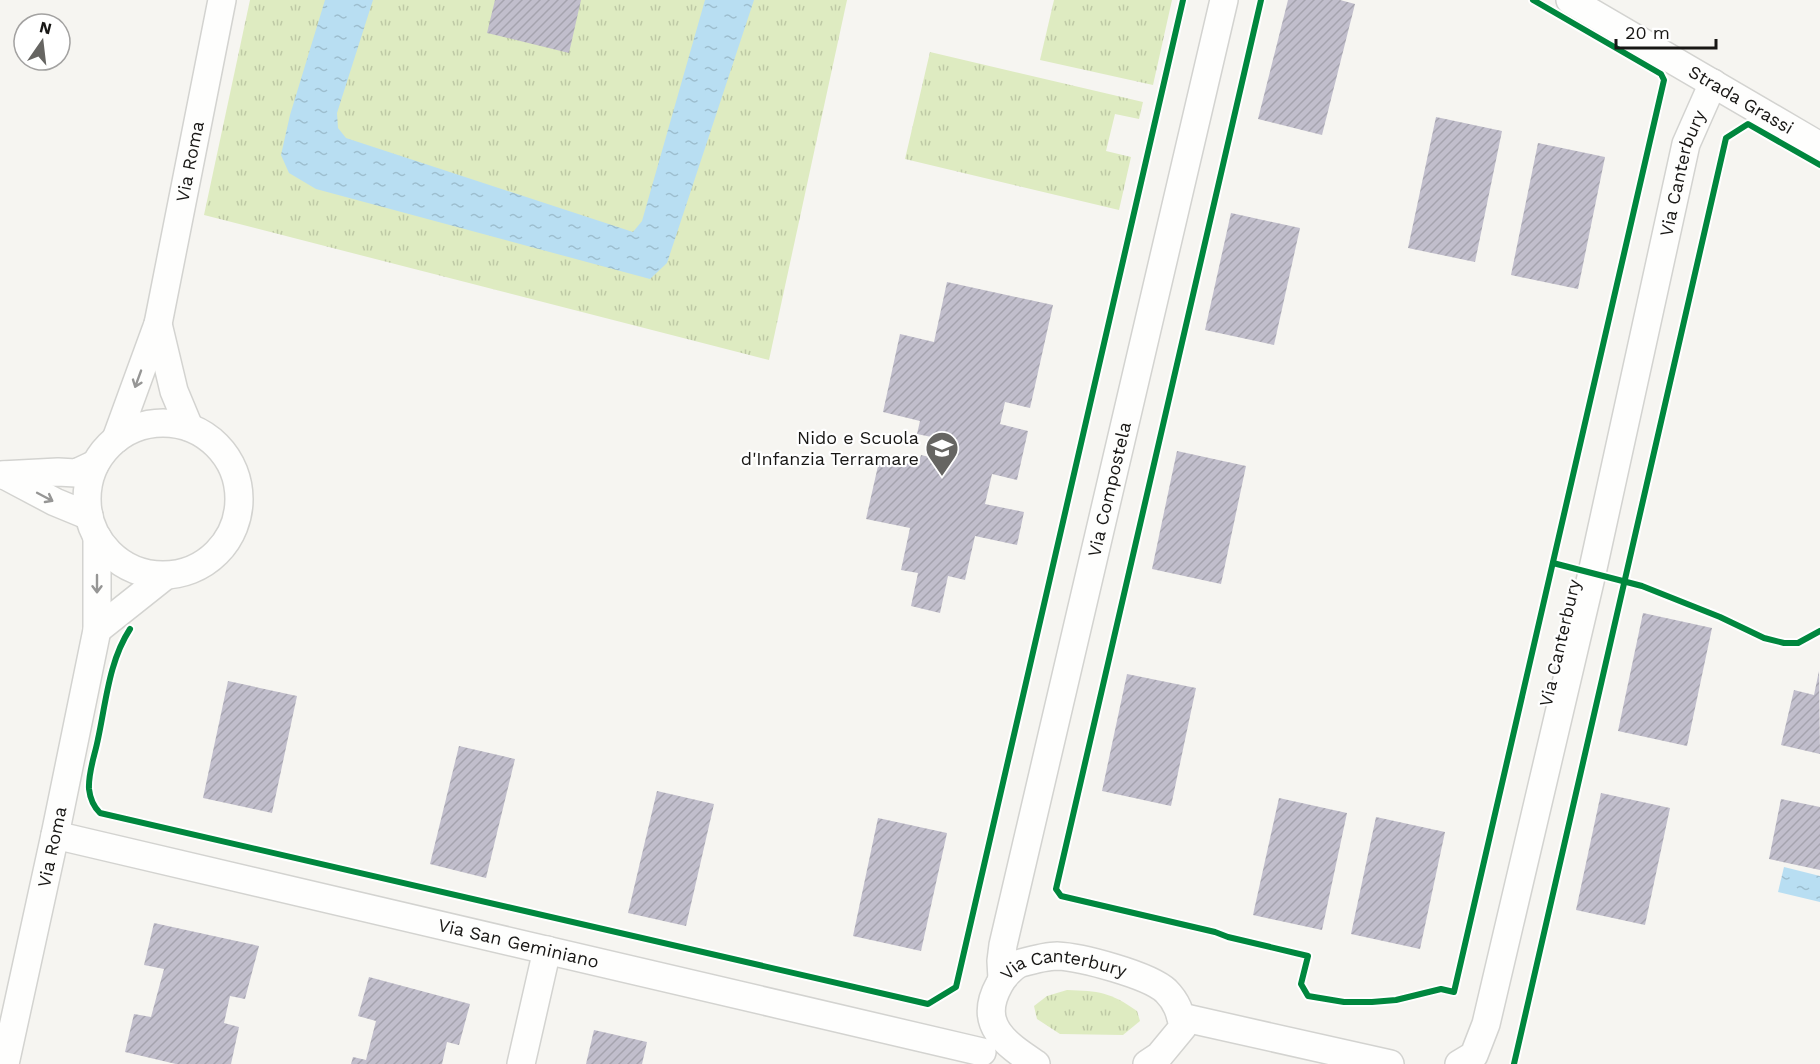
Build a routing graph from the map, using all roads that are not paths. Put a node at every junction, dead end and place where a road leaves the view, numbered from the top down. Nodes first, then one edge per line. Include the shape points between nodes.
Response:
1 (222, 0) edge
2 (1224, 0) edge
3 (1570, 0) edge
4 (1713, 83) junction
5 (1820, 146) edge
6 (158, 324) junction
7 (189, 427) junction
8 (116, 439) junction
9 (95, 464) junction
10 (2, 475) edge
11 (93, 527) junction
12 (165, 576) junction
13 (97, 630) junction
14 (55, 835) junction
15 (547, 950) junction
16 (1002, 979) junction
17 (1181, 1017) junction
18 (985, 1049) edge
19 (5, 1064) edge
20 (521, 1064) edge
21 (1036, 1064) edge
22 (1148, 1064) edge
23 (1390, 1064) edge
24 (1460, 1064) edge

1 - 6 street, Via Roma
2 - 16 street, Via Compostela via 1003,945
3 - 4 street, Strada Grassi
4 - 5 street, Strada Grassi
4 - 24 street, Via Canterbury via 1686,144 1592,573 1486,1024 1474,1055
6 - 7 street, Via Roma via 174,391
6 -> 8 street, Via Roma
7 - 8 street, Via Roma via 164,423 139,427
7 - 12 street, Via Roma via 210,439 226,455 237,477 240,500 236,524 226,544 209,561 188,572
8 - 9 street, Via Roma
9 - 10 street via 76,473
9 - 11 street, Via Roma via 86,499
10 -> 11 street
11 - 12 street, Via Roma via 109,554 126,566
11 -> 13 street, Via Roma
12 - 13 street, Via Roma
13 - 14 street, Via Roma
14 - 15 street, Via San Geminiano
14 - 19 street, Via Roma
15 - 18 street, Via San Geminiano
15 - 20 street
16 - 17 street, Via Canterbury via 1018,964 1056,956 1106,965 1165,990
16 - 18 street, Via Canterbury via 991,998 992,1022
17 - 22 street via 1183,1027
17 - 23 street
18 - 21 street, Via Canterbury via 1007,1045

